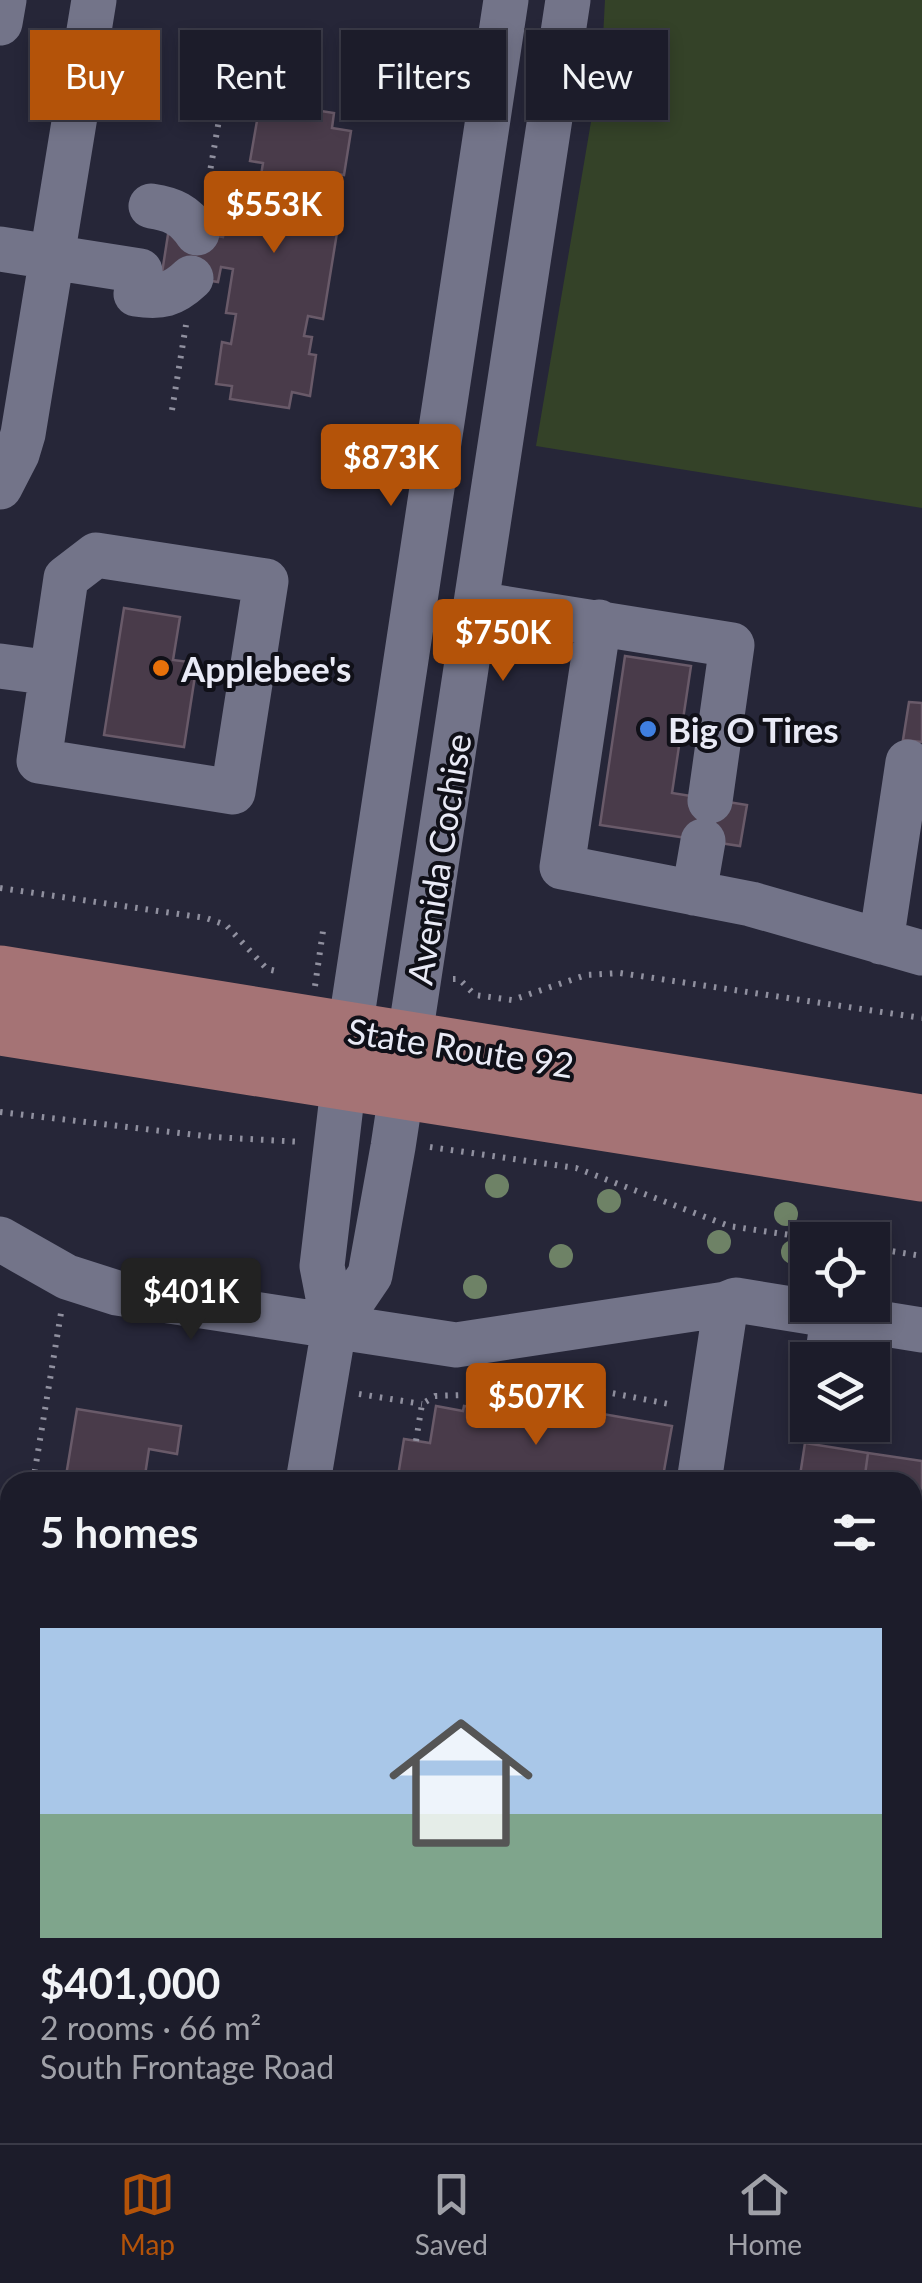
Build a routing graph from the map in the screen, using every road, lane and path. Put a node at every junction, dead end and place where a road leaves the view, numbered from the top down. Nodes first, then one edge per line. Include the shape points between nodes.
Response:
1 (94, 0) edge
2 (506, 0) edge
3 (568, 0) edge
4 (219, 120) edge
5 (151, 206) dead end
6 (201, 216) joint
7 (0, 248) edge
8 (52, 257) junction
9 (190, 294) joint
10 (172, 410) dead end
11 (0, 487) edge
12 (477, 604) junction
13 (600, 622) junction
14 (0, 666) edge
15 (52, 674) junction
16 (19, 758) edge
17 (908, 762) dead end
18 (0, 888) edge
19 (694, 893) junction
20 (901, 947) edge
21 (0, 972) edge
22 (283, 972) dead end
23 (299, 975) dead end
24 (420, 979) junction
25 (353, 1004) junction
26 (922, 1018) edge
27 (0, 1028) edge
28 (411, 1038) junction
29 (343, 1082) junction
30 (402, 1092) junction
31 (922, 1122) edge
32 (922, 1174) edge
33 (0, 1238) edge
34 (890, 1251) edge
35 (922, 1256) edge
36 (67, 1277) junction
37 (726, 1304) junction
38 (790, 1309) edge
39 (871, 1322) edge
40 (334, 1328) junction
41 (922, 1330) edge
42 (324, 1388) junction
43 (422, 1404) junction
44 (710, 1411) junction
45 (416, 1441) dead end
46 (35, 1472) edge
47 (310, 1472) edge
48 (701, 1472) edge

1 - 8 street
2 - 25 street, Avenida Cochise
3 - 12 street, Avenida Cochise
4 - 6 path
5 - 6 street via 172,209 188,221
7 - 8 street
8 - 9 street via 138,282 156,298
8 - 11 street via 22,434
9 - 10 path
12 - 13 street
12 - 24 street, Avenida Cochise
13 - 19 street via 562,867
13 - 19 street via 732,645
14 - 15 street
15 - 16 street
15 - 16 street via 66,578 96,555 266,581 233,792
17 - 20 street
18 - 22 path via 206,918 226,925 267,969
19 - 20 street
21 - 25 main road, State Route 92
23 - 25 path
24 - 26 path via 458,979 475,996 512,1000 586,975 620,973
24 - 28 street, Avenida Cochise
25 - 28 main road, State Route 92
25 - 29 street, Avenida Cochise
27 - 29 main road, State Route 92
28 - 30 street, Avenida Cochise
28 - 31 main road, State Route 92
29 - 30 main road, State Route 92
29 - 40 street, Avenida Cochise via 322,1266
30 - 32 main road, State Route 92
30 - 40 street, Avenida Cochise via 370,1275
33 - 36 street
34 - 35 path
36 - 40 street via 117,1293
36 - 46 path
37 - 38 street
37 - 40 street via 456,1345
37 - 44 street
39 - 41 street
40 - 42 street
42 - 43 path
42 - 47 street
43 - 44 path via 435,1396 596,1390
43 - 45 path
44 - 48 street

